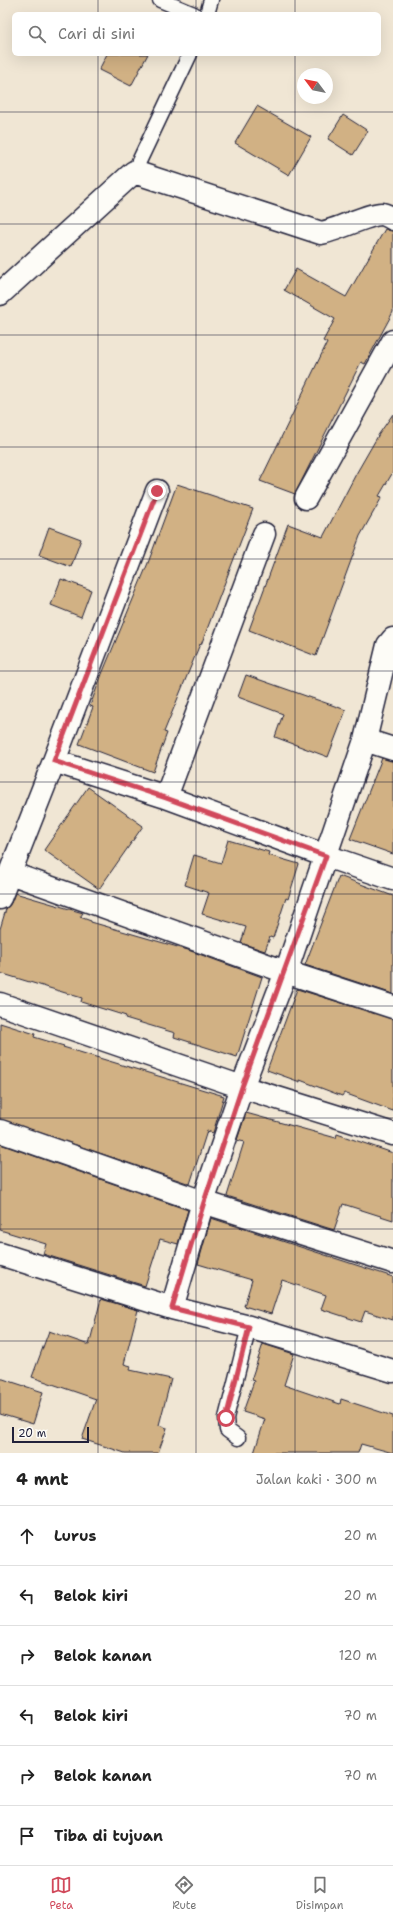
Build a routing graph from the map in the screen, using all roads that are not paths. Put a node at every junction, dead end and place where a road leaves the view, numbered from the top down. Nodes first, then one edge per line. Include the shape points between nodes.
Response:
1 (160, 0) edge
2 (211, 0) edge
3 (189, 12) edge
4 (208, 12) edge
5 (189, 56) edge
6 (134, 172) junction
7 (393, 219) edge
8 (0, 294) edge
9 (393, 341) edge
10 (157, 491) dead end
11 (306, 498) dead end
12 (264, 534) dead end
13 (393, 639) edge
14 (365, 740) junction
15 (393, 749) edge
16 (54, 761) junction
17 (166, 798) junction
18 (326, 856) junction
19 (10, 873) junction
20 (393, 879) edge
21 (0, 898) edge
22 (286, 972) junction
23 (0, 1004) edge
24 (393, 1007) edge
25 (242, 1087) junction
26 (0, 1131) edge
27 (393, 1134) edge
28 (204, 1202) junction
29 (0, 1254) edge
30 (393, 1262) edge
31 (172, 1308) junction
32 (249, 1327) junction
33 (393, 1371) edge
34 (238, 1438) dead end

1 - 3 lane
2 - 4 lane
5 - 6 lane
6 - 7 street via 321,234 376,215 387,215
6 - 8 street
9 - 11 street
10 - 16 street
12 - 17 street
13 - 14 street via 388,645
14 - 15 street
14 - 18 street
16 - 17 street
16 - 19 street
17 - 18 street
18 - 20 street
18 - 22 street
19 - 21 street
19 - 22 street
22 - 24 street
22 - 25 street
23 - 25 street
25 - 27 street
25 - 28 street
26 - 28 street
28 - 30 street
28 - 31 street
29 - 31 street
31 - 32 street
32 - 33 street
32 - 34 lane via 226,1418 227,1430

